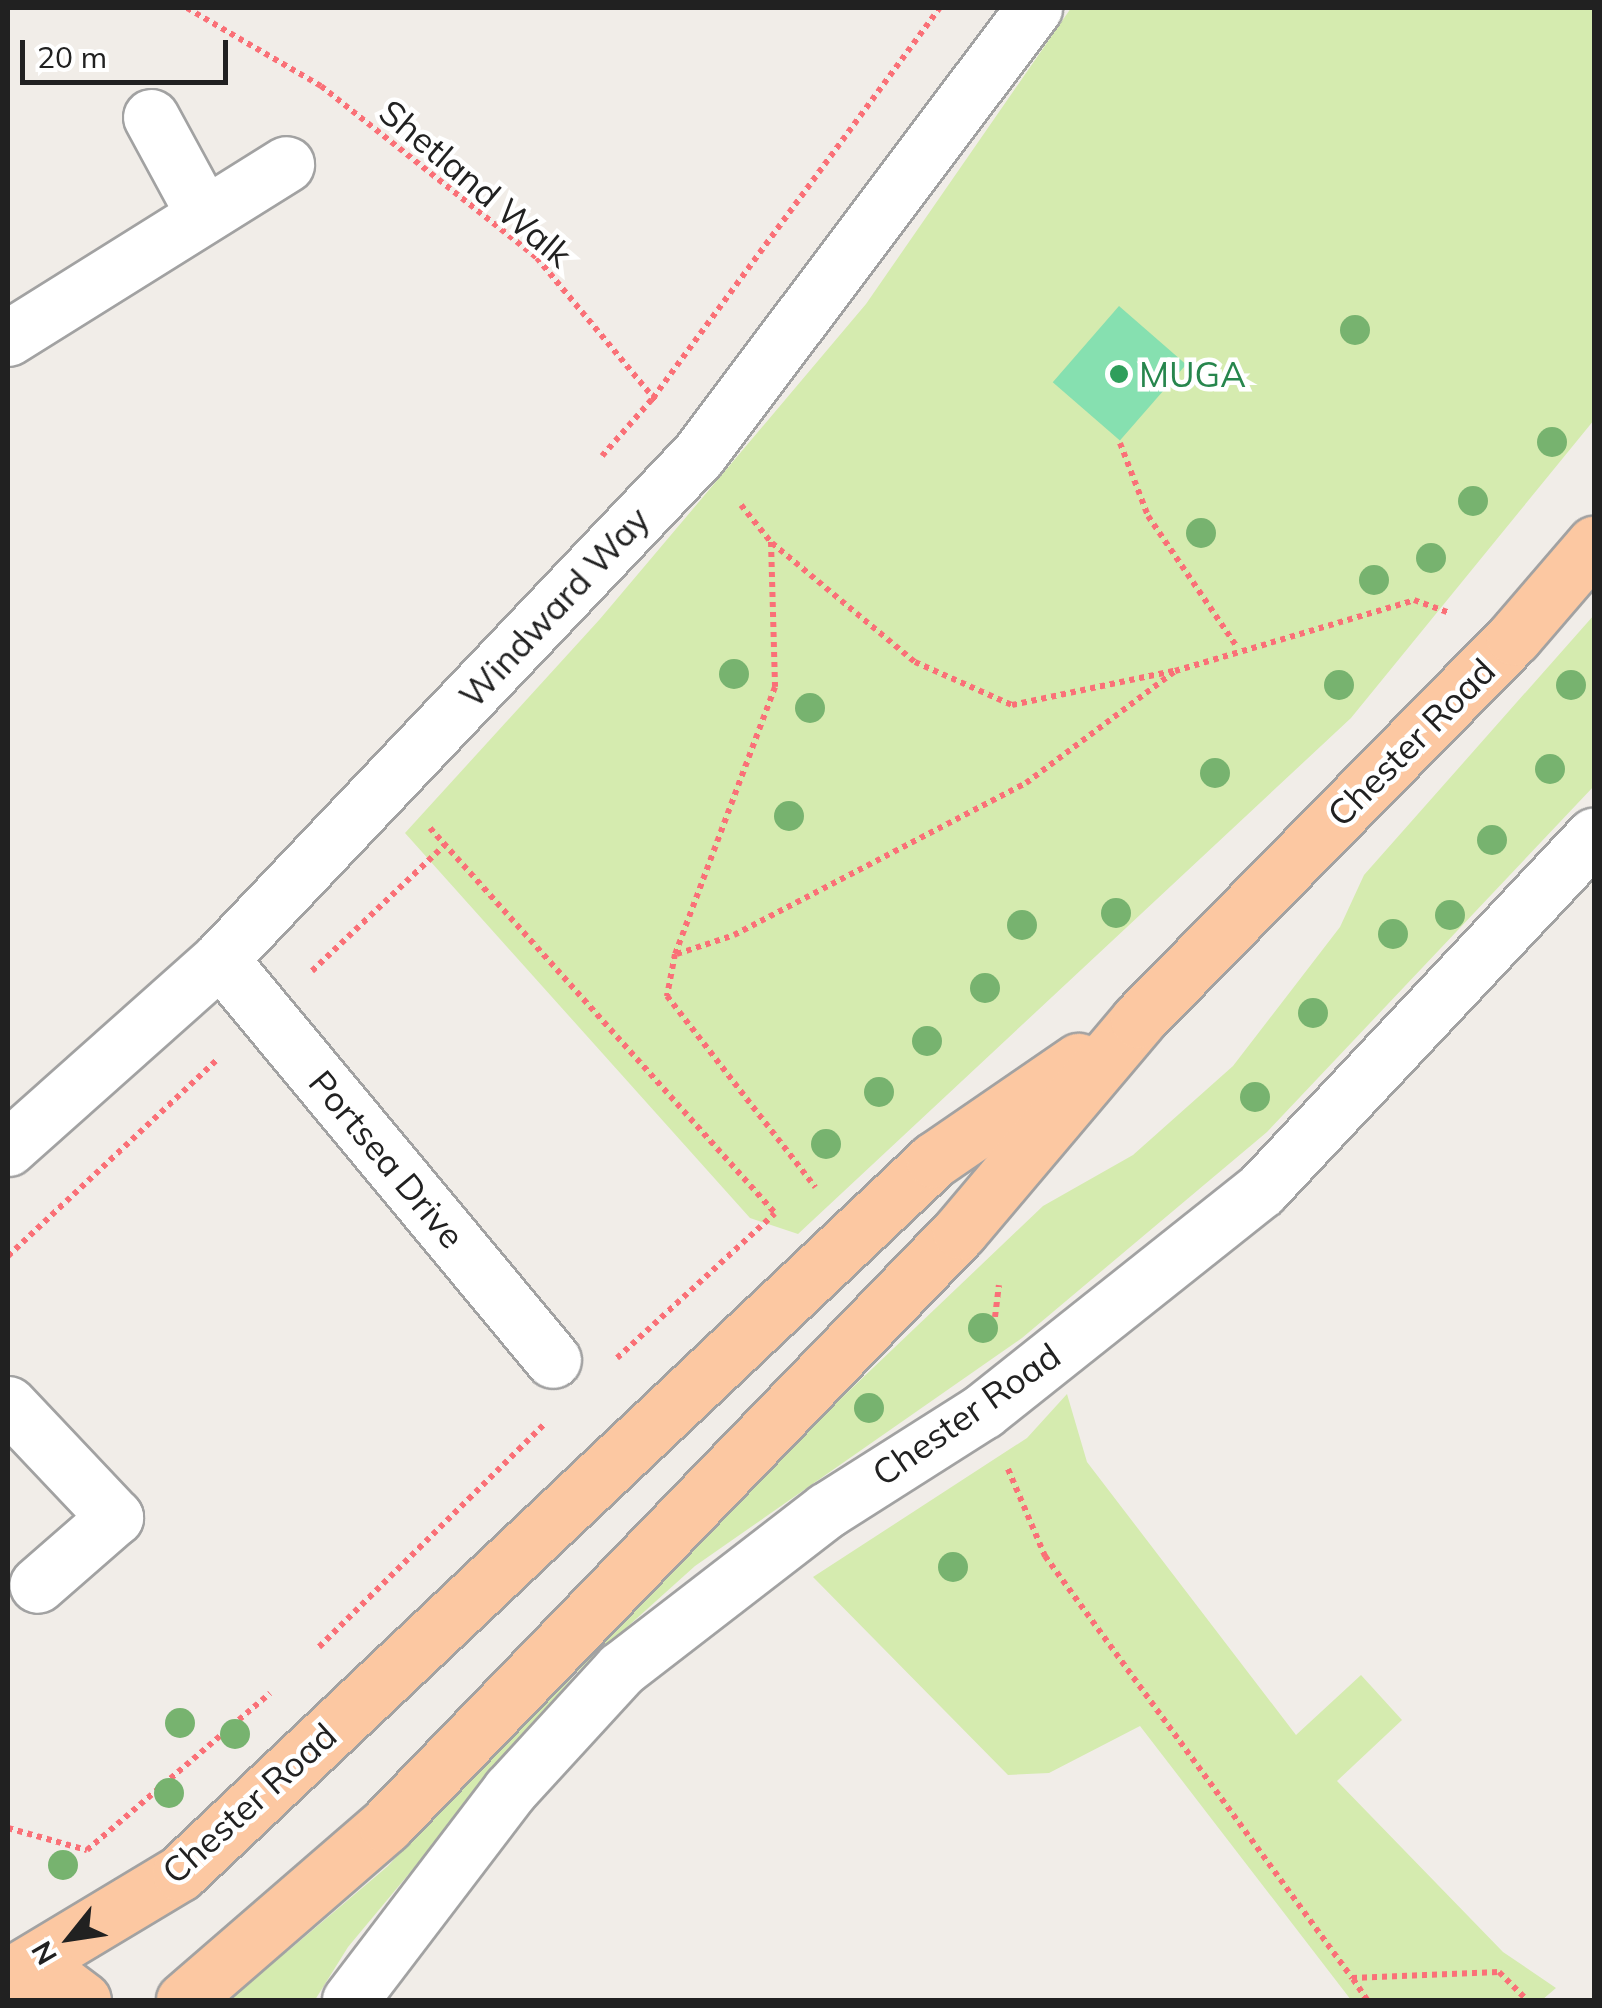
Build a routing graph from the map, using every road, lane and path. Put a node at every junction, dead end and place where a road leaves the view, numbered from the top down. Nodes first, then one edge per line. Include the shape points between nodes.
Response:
1 (187, 8) edge
2 (940, 8) edge
3 (1034, 8) edge
4 (150, 117) dead end
5 (286, 164) dead end
6 (202, 211) junction
7 (8, 338) edge
8 (1120, 442) dead end
9 (699, 454) junction
10 (771, 542) junction
11 (1594, 544) edge
12 (1514, 637) junction
13 (1236, 647) junction
14 (1175, 670) junction
15 (389, 782) junction
16 (1594, 836) edge
17 (675, 954) junction
18 (220, 960) junction
19 (1138, 1020) junction
20 (12, 1133) edge
21 (775, 1213) junction
22 (960, 1230) junction
23 (853, 1237) junction
24 (579, 1365) joint
25 (8, 1404) edge
26 (983, 1411) junction
27 (547, 1421) dead end
28 (37, 1585) dead end
29 (314, 1652) dead end
30 (286, 1680) dead end
31 (8, 1828) edge
32 (12, 1971) edge
33 (1352, 1978) junction
34 (84, 2000) edge
35 (184, 2000) edge
36 (350, 2000) edge
37 (1367, 2000) edge
38 (1527, 2000) edge

1 - 2 path, Shetland Walk via 321,86 537,258 653,398
3 - 9 street, Windward Way
4 - 6 street
5 - 6 street
6 - 7 street
8 - 13 path via 1148,516
9 - 10 path
9 - 15 street, Windward Way
10 - 14 path via 916,662 1012,705
10 - 17 path via 775,687
11 - 12 main road, Chester Road
12 - 13 path via 1414,600
12 - 19 main road, Chester Road
13 - 14 path
14 - 17 path via 1026,782 734,935
15 - 18 street, Windward Way
15 - 21 path
16 - 26 street, Chester Road via 1261,1190
17 - 23 path via 667,996
18 - 20 street, Windward Way
18 - 24 street, Portsea Drive
19 - 22 main road, Chester Road
19 - 23 main road, Chester Road via 934,1160
21 - 23 path via 798,1234
21 - 24 path
22 - 26 path via 1000,1274
22 - 35 main road, Chester Road via 386,1825
23 - 32 main road, Chester Road via 180,1873
25 - 28 street via 115,1517
26 - 33 path via 1045,1556
26 - 36 street, Chester Road via 826,1510 621,1670 510,1790
27 - 29 path
30 - 31 path via 87,1850
32 - 34 main road via 55,1979
33 - 37 path
33 - 38 path via 1499,1972

